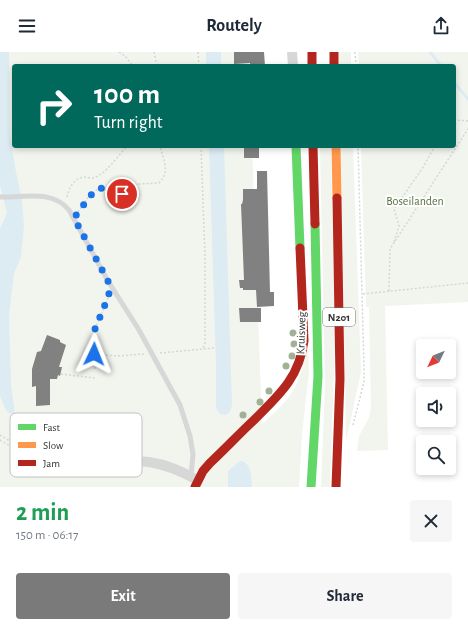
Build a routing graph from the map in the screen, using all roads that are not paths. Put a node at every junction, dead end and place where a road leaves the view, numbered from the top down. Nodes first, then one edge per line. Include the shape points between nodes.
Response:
1 (292, 52) edge
2 (312, 52) edge
3 (334, 52) edge
4 (293, 64) edge
5 (312, 64) edge
6 (334, 64) edge
7 (296, 148) edge
8 (314, 148) edge
9 (336, 148) edge
10 (1, 197) edge
11 (142, 460) edge
12 (194, 481) edge
13 (311, 487) edge
14 (336, 487) edge

1 - 4 street
2 - 5 main road
3 - 6 main road
7 - 12 main road, Kruisweg via 304,341 302,356 295,374 283,391
8 - 13 main road, Kruisweg / N201 via 318,376
9 - 14 main road, N201 via 340,379
10 - 12 lane via 49,197 65,205 74,218 180,405 190,436
11 - 12 street via 175,468

